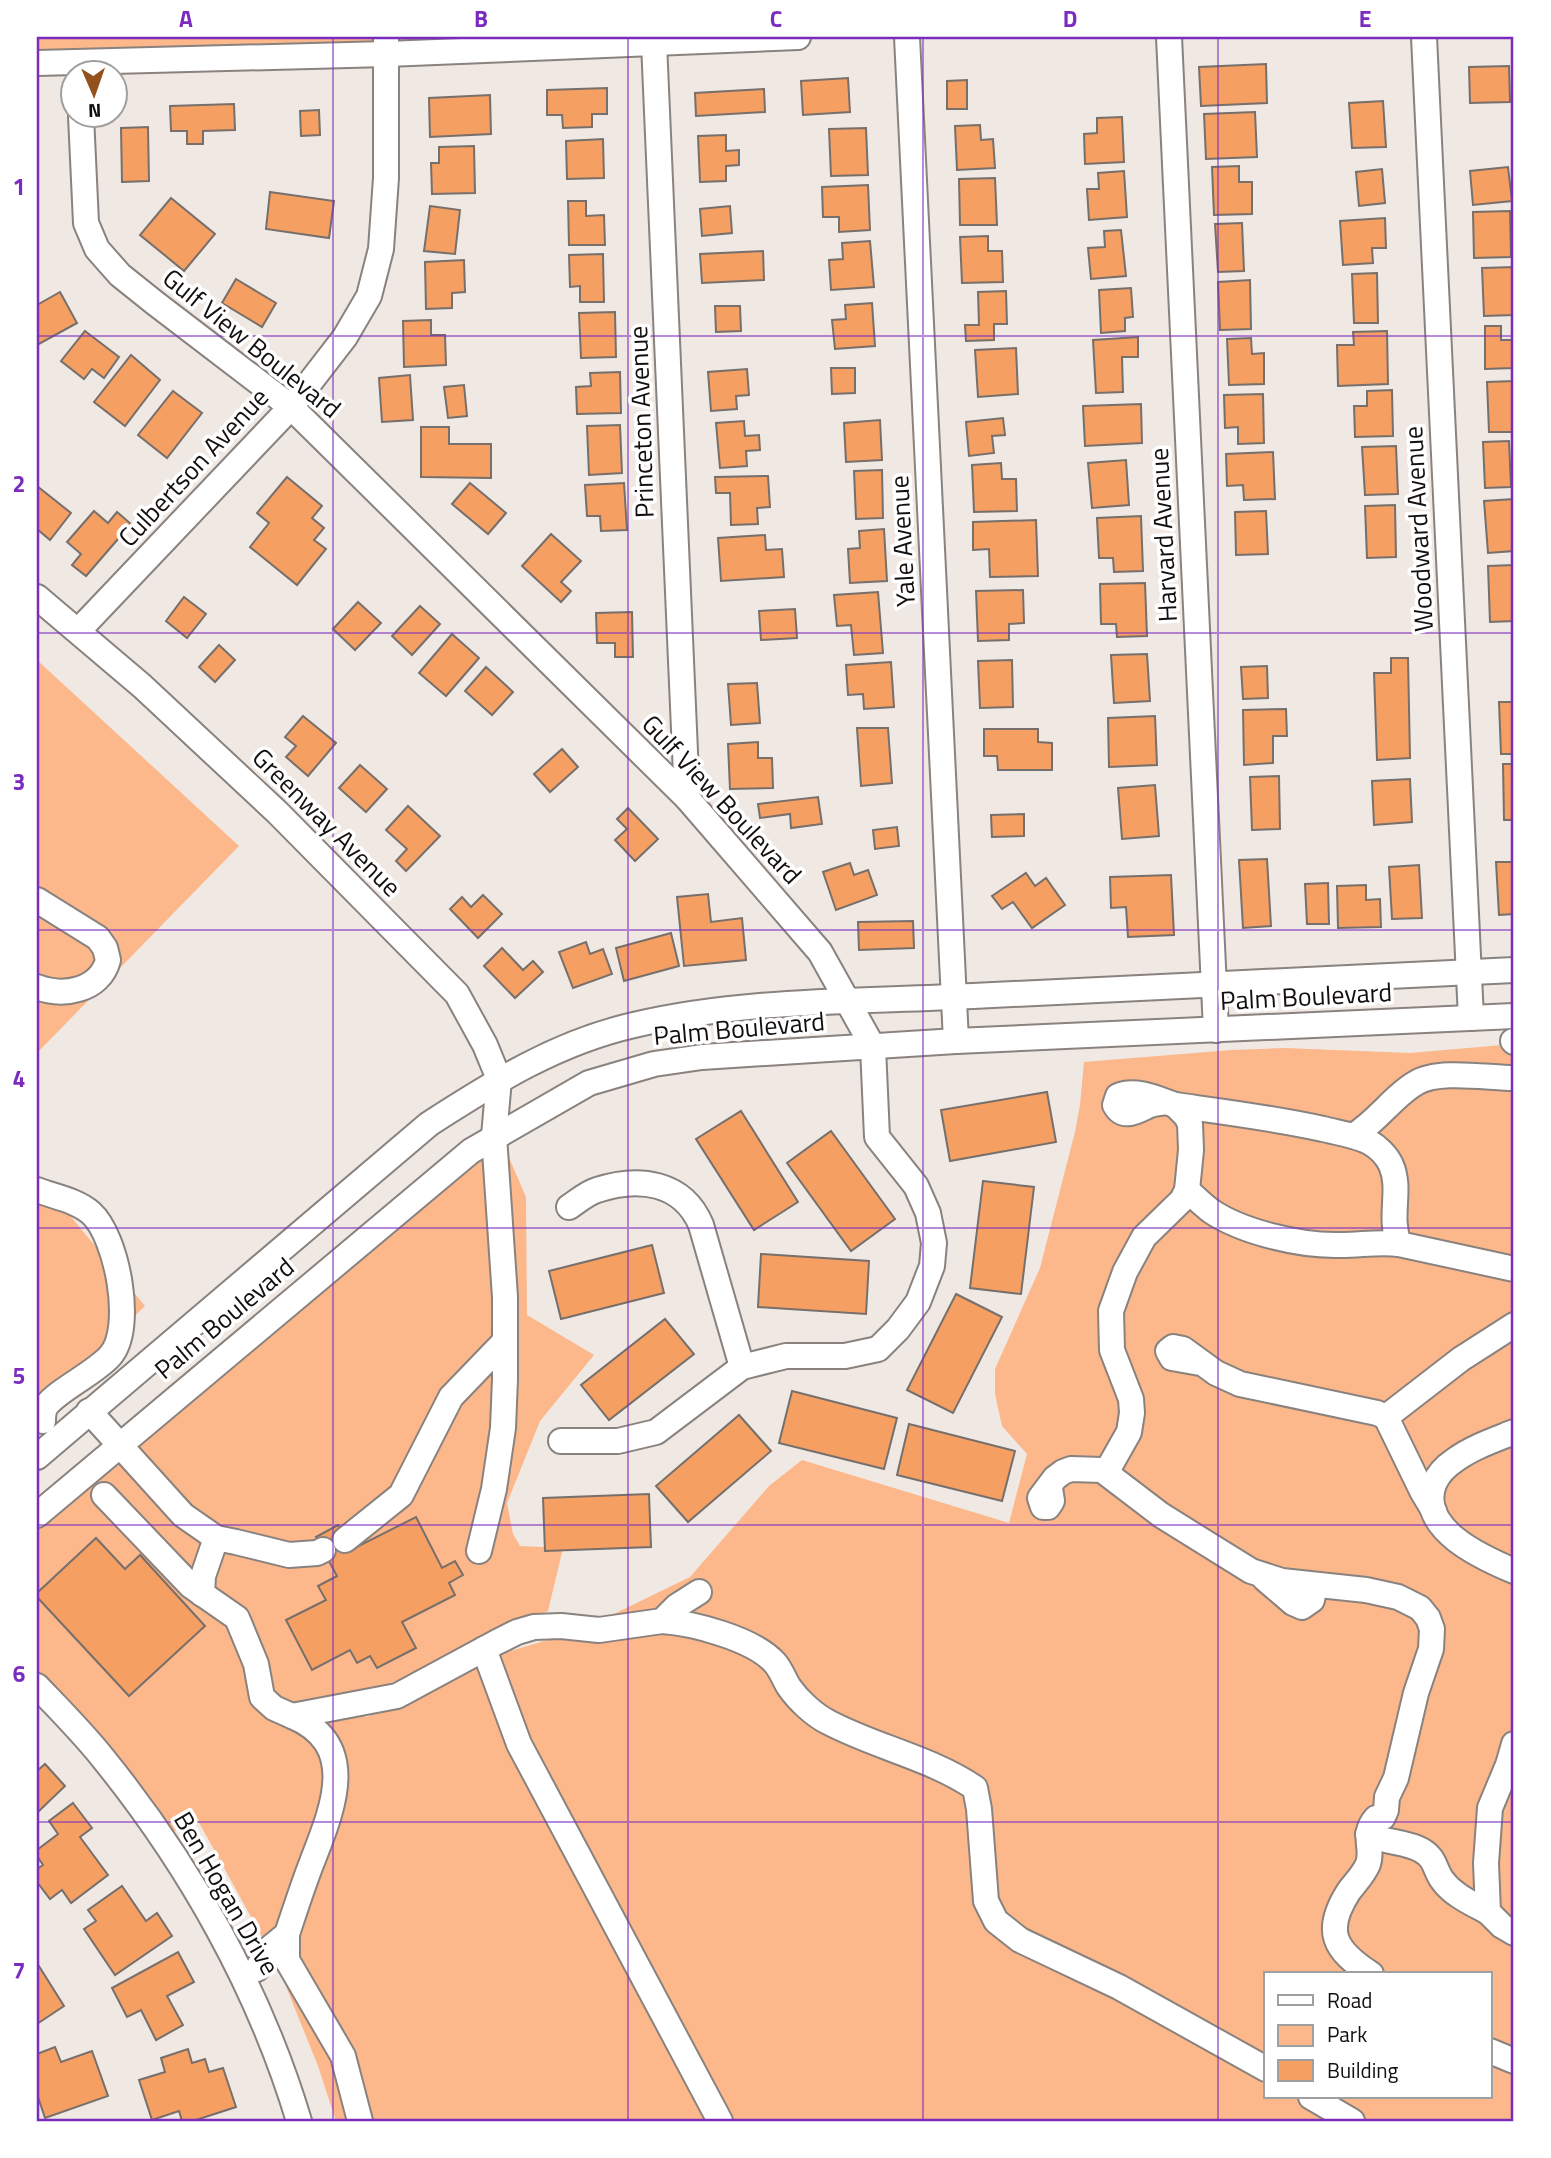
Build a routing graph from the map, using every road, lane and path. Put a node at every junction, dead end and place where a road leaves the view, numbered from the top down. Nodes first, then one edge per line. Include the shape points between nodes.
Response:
1 (798, 37) edge
2 (907, 37) edge
3 (1169, 37) edge
4 (1424, 37) edge
5 (654, 43) junction
6 (386, 45) edge
7 (37, 63) edge
8 (130, 64) edge
9 (60, 66) edge
10 (81, 130) edge
11 (291, 407) junction
12 (37, 597) edge
13 (79, 631) junction
14 (687, 798) junction
15 (37, 900) edge
16 (1514, 970) edge
17 (1469, 972) junction
18 (1214, 984) junction
19 (37, 987) edge
20 (954, 997) junction
21 (846, 1000) junction
22 (1514, 1016) edge
23 (1471, 1018) junction
24 (1216, 1030) junction
25 (956, 1041) junction
26 (873, 1047) junction
27 (1514, 1078) edge
28 (499, 1079) junction
29 (494, 1136) junction
30 (1353, 1136) junction
31 (37, 1190) edge
32 (1187, 1190) junction
33 (569, 1207) dead end
34 (1399, 1244) junction
35 (1514, 1269) edge
36 (1514, 1325) edge
37 (505, 1341) junction
38 (1200, 1363) dead end
39 (742, 1367) junction
40 (89, 1411) junction
41 (1387, 1417) junction
42 (44, 1423) edge
43 (1514, 1432) edge
44 (561, 1441) dead end
45 (119, 1445) junction
46 (37, 1457) edge
47 (1107, 1471) junction
48 (1050, 1488) dead end
49 (104, 1495) dead end
50 (1434, 1511) junction
51 (37, 1515) edge
52 (216, 1538) junction
53 (479, 1551) dead end
54 (1514, 1571) edge
55 (699, 1592) dead end
56 (202, 1594) junction
57 (662, 1621) junction
58 (484, 1649) junction
59 (454, 1666) junction
60 (37, 1686) edge
61 (501, 1697) junction
62 (292, 1716) junction
63 (1514, 1744) edge
64 (1368, 1834) junction
65 (1488, 1912) junction
66 (1514, 1933) edge
67 (287, 1934) junction
68 (257, 1969) dead end
69 (1368, 1972) edge
70 (1492, 2052) edge
71 (1514, 2061) edge
72 (1264, 2068) edge
73 (1313, 2098) edge
74 (299, 2121) edge
75 (360, 2121) edge
76 (720, 2121) edge
77 (1353, 2121) edge

1 - 5 street
2 - 20 street, Yale Avenue
3 - 18 street, Harvard Avenue
4 - 17 street, Woodward Avenue
5 - 6 street
5 - 14 street, Princeton Avenue
6 - 8 street
6 - 11 street, Culbertson Avenue via 386,178 381,249 369,296 345,337
7 - 9 street
10 - 11 street, Gulf View Boulevard via 86,223 97,249 120,275
11 - 13 street, Culbertson Avenue
11 - 14 street, Gulf View Boulevard
12 - 13 street, Greenway Avenue
13 - 28 street, Greenway Avenue via 277,812 457,994
14 - 21 street, Gulf View Boulevard via 820,952
15 - 19 street via 98,938 108,960 88,985 59,992
16 - 17 street, Palm Boulevard
17 - 18 street, Palm Boulevard
17 - 23 street, Woodward Avenue
18 - 20 street, Palm Boulevard
18 - 24 street, Harvard Avenue
20 - 21 street, Palm Boulevard
20 - 25 street, Yale Avenue
21 - 26 street, Gulf View Boulevard
21 - 28 street, Palm Boulevard via 691,1014 632,1025 567,1046
22 - 23 street, Palm Boulevard
23 - 24 street, Palm Boulevard
24 - 25 street, Palm Boulevard
25 - 26 street, Palm Boulevard
26 - 29 street, Palm Boulevard via 654,1064 589,1083
26 - 39 street, Gulf View Boulevard via 877,1137 916,1186 930,1223 932,1266 923,1290 898,1329 878,1349 845,1356 786,1356
27 - 30 street via 1426,1078
28 - 29 street, Greenway Avenue
28 - 40 street, Palm Boulevard via 429,1125
29 - 37 street, Greenway Avenue
29 - 45 street, Palm Boulevard via 407,1202
30 - 32 street via 1171,1103 1190,1124
30 - 34 street via 1377,1147 1390,1163 1395,1175 1394,1225
31 - 42 street via 75,1203 99,1222 116,1267 122,1307 120,1337 110,1356 48,1404
32 - 34 street via 1219,1215 1281,1238 1325,1245
32 - 47 street via 1144,1237 1111,1311 1112,1350 1132,1413 1129,1432
33 - 39 street via 595,1190 628,1183 653,1185 680,1195 695,1210 701,1225
34 - 35 street
36 - 41 street via 1443,1372
37 - 52 street via 451,1396 401,1495 334,1545 317,1553 289,1555
37 - 53 street, Greenway Avenue via 503,1428
38 - 41 street via 1240,1384
39 - 44 street, Gulf View Boulevard via 656,1432 618,1441
40 - 45 street
40 - 46 street, Palm Boulevard
41 - 50 street
43 - 50 street via 1448,1465 1434,1486
45 - 51 street, Palm Boulevard
45 - 52 street via 183,1515
47 - 48 street via 1070,1469 1059,1474
47 - 64 street via 1161,1516 1259,1574 1307,1585 1366,1590 1407,1600 1424,1613 1432,1629 1431,1650 1386,1810
49 - 56 street
50 - 54 street via 1460,1543
52 - 56 street
55 - 57 street
56 - 62 street via 236,1618 256,1664 262,1697
57 - 58 street via 599,1630 541,1626
57 - 72 street via 713,1631 759,1650 777,1665 795,1695 827,1722 975,1788 986,1902 1003,1928
58 - 59 street
58 - 61 street
59 - 61 street
59 - 62 street via 397,1696
60 - 74 street, Ben Hogan Drive via 101,1755 155,1825 208,1909 254,2002
61 - 76 street via 545,1793
62 - 67 street via 311,1725 325,1741 335,1767 336,1789
63 - 65 street via 1490,1808
64 - 65 street via 1422,1850 1435,1862 1443,1882
64 - 69 street via 1368,1863 1335,1914 1334,1924 1346,1956
65 - 66 street
67 - 68 street via 270,1948
67 - 75 street via 287,1960 343,2056
70 - 71 street
73 - 77 street

